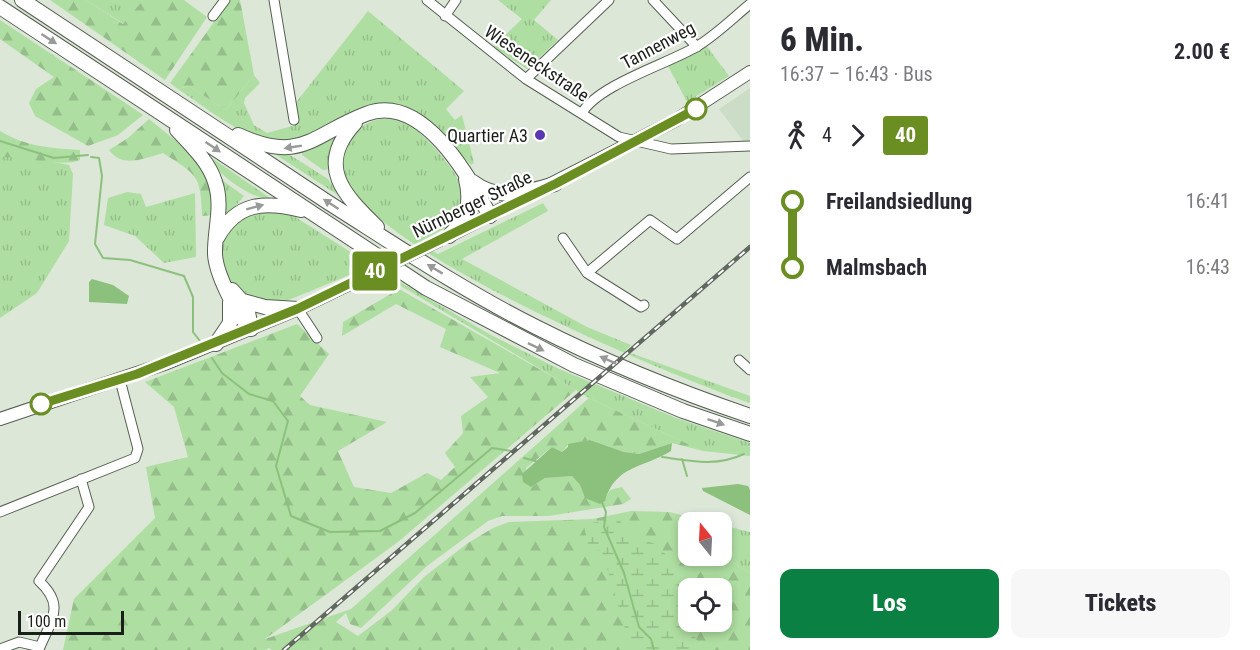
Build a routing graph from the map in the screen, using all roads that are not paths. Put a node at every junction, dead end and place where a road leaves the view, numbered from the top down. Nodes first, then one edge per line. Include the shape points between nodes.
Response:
1 (22, 0) edge
2 (225, 0) edge
3 (274, 0) edge
4 (427, 0) edge
5 (456, 0) edge
6 (609, 0) edge
7 (653, 0) edge
8 (750, 4) edge
9 (0, 7) edge
10 (213, 16) dead end
11 (446, 16) junction
12 (697, 46) junction
13 (750, 72) edge
14 (526, 79) junction
15 (582, 113) junction
16 (365, 114) junction
17 (164, 115) junction
18 (198, 116) junction
19 (294, 120) dead end
20 (636, 141) junction
21 (750, 146) edge
22 (468, 176) junction
23 (750, 177) edge
24 (555, 184) junction
25 (308, 211) junction
26 (490, 216) junction
27 (563, 237) dead end
28 (445, 238) junction
29 (216, 240) junction
30 (398, 247) junction
31 (587, 273) junction
32 (224, 283) junction
33 (243, 301) junction
34 (644, 305) dead end
35 (297, 309) junction
36 (251, 329) junction
37 (317, 339) dead end
38 (216, 344) junction
39 (739, 360) dead end
40 (750, 370) edge
41 (120, 380) junction
42 (750, 416) edge
43 (0, 419) edge
44 (750, 434) edge
45 (81, 479) junction
46 (0, 512) edge
47 (0, 649) edge

1 - 18 highway
2 - 10 street
3 - 19 street
4 - 11 street, Wieseneckstraße
5 - 11 street
6 - 14 street
7 - 12 street
8 - 12 street, Tannenweg
9 -> 17 highway
11 - 14 street, Wieseneckstraße
12 - 15 street, Tannenweg via 602,94
13 - 20 main road, Nürnberger Straße via 696,109
14 - 15 street, Wieseneckstraße
15 - 20 street, Wieseneckstraße via 619,137
16 -> 18 highway via 315,141 284,148 262,145
16 - 22 highway via 390,110 413,118 427,128
16 - 30 highway via 345,134 337,150 335,168 338,180 363,213
17 -> 25 highway
17 - 29 highway via 212,174 219,202
30 -> 18 highway
20 - 21 street, Wieseneckstraße via 671,149
20 - 24 main road, Nürnberger Straße
22 - 24 highway via 500,195
22 - 26 highway
22 - 28 highway via 467,212
23 - 31 street via 677,239 650,220
24 - 26 main road, Nürnberger Straße
29 -> 25 highway via 231,218 252,207 276,205
25 -> 44 highway via 426,288 524,341 622,386
26 - 28 main road, Nürnberger Straße
27 - 31 street
28 - 35 main road, Nürnberger Straße, bridge
29 - 32 highway via 216,263
42 -> 30 highway via 628,369 544,331
31 - 34 street via 641,308
32 - 33 highway
32 - 36 highway via 239,315
32 - 38 highway via 231,308 230,323
33 - 35 highway
33 - 36 highway
35 - 36 main road, Nürnberger Straße
35 - 37 street
36 - 38 main road, Nürnberger Straße
38 - 41 main road, Nürnberger Straße
39 - 40 street
41 - 43 main road, Nürnberger Straße
41 - 45 street via 137,453
45 - 46 street
45 - 47 street via 89,507 39,581 50,591 55,604 40,647 20,642

